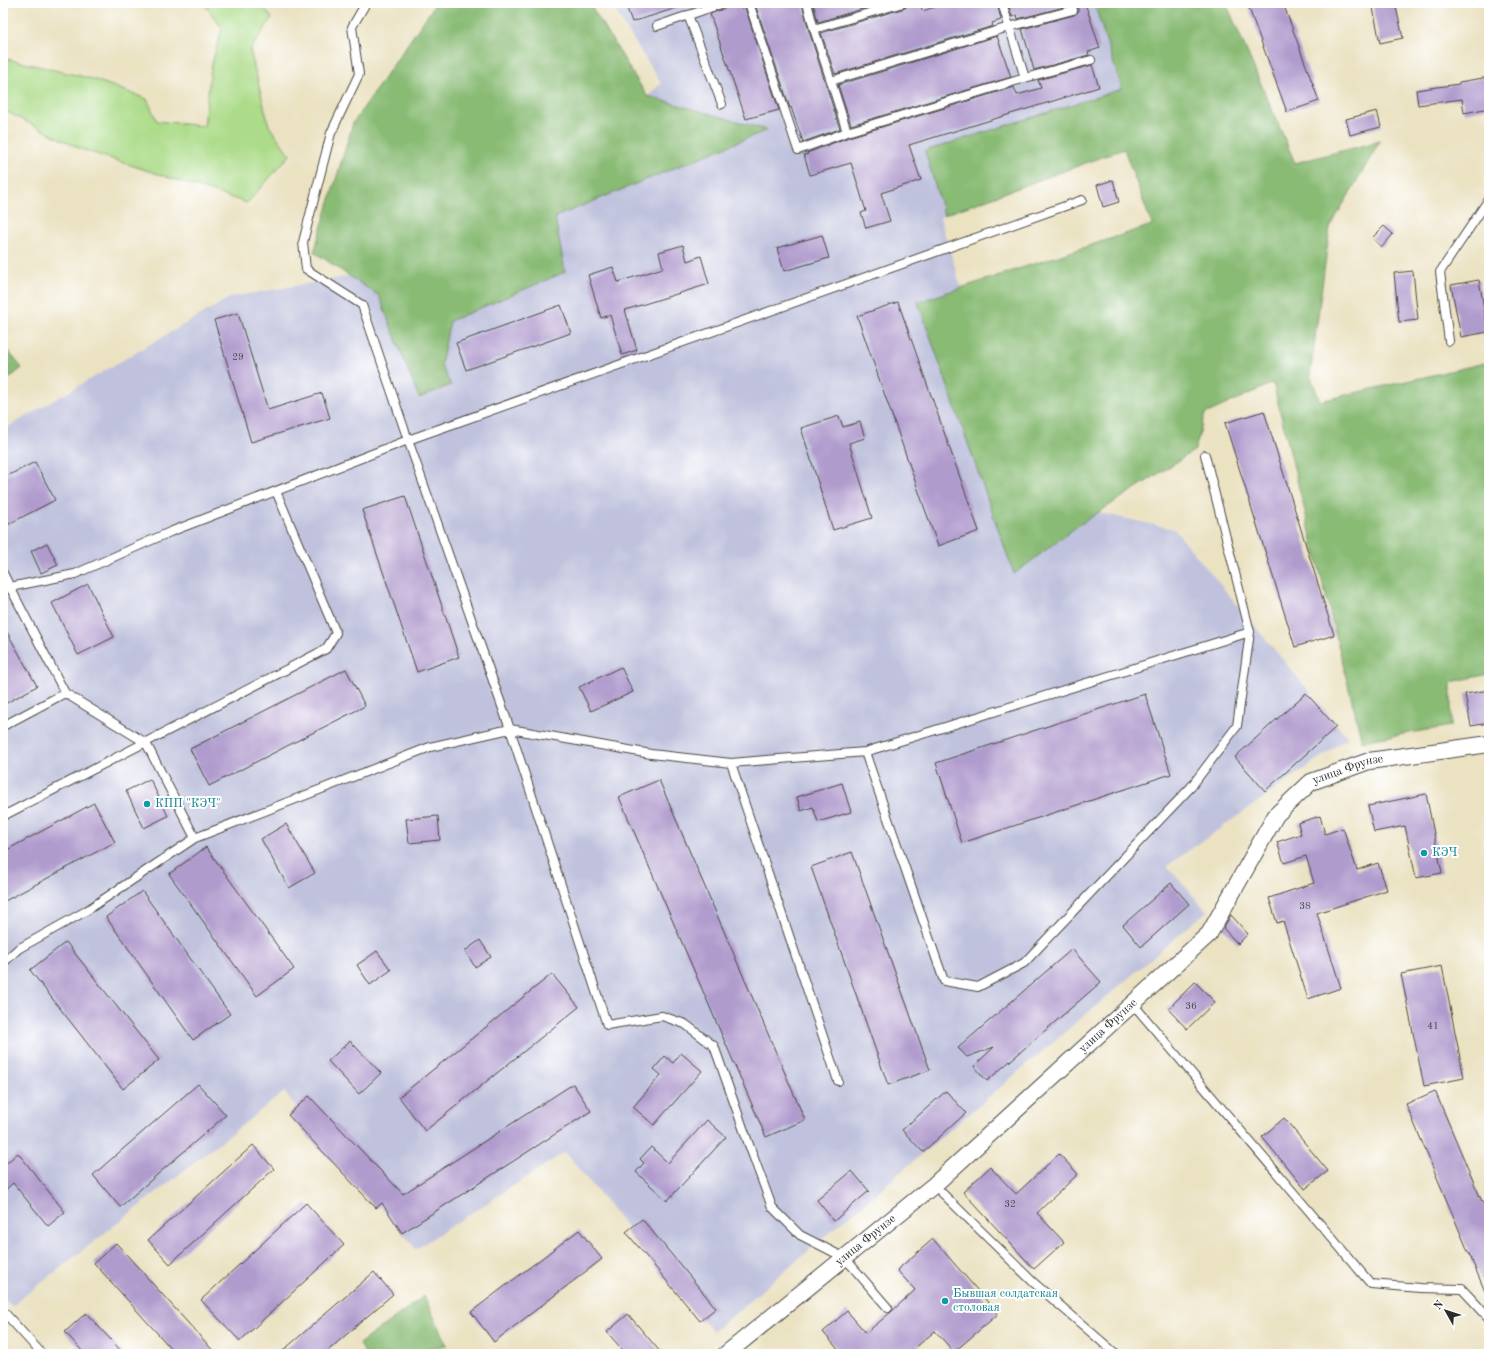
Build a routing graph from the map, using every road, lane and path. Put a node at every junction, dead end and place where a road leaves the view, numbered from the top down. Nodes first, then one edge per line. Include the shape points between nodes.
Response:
1 (366, 3) edge
2 (724, 3) edge
3 (749, 3) edge
4 (807, 3) edge
5 (902, 3) edge
6 (1002, 3) edge
7 (1073, 10) dead end
8 (688, 15) junction
9 (657, 26) dead end
10 (1009, 27) junction
11 (814, 29) junction
12 (1091, 60) dead end
13 (1026, 78) junction
14 (831, 81) junction
15 (722, 104) dead end
16 (847, 132) junction
17 (1082, 200) dead end
18 (1489, 202) edge
19 (1450, 341) dead end
20 (408, 440) junction
21 (1205, 455) dead end
22 (276, 491) junction
23 (3, 573) edge
24 (6, 588) edge
25 (1250, 632) junction
26 (66, 692) junction
27 (3, 726) edge
28 (510, 729) junction
29 (146, 743) junction
30 (1489, 744) edge
31 (866, 752) junction
32 (731, 763) junction
33 (3, 816) edge
34 (195, 838) junction
35 (3, 963) edge
36 (1132, 1004) junction
37 (838, 1081) dead end
38 (934, 1186) junction
39 (845, 1258) junction
40 (888, 1308) dead end
41 (3, 1312) edge
42 (1489, 1318) edge
43 (42, 1354) edge
44 (726, 1354) edge
45 (1116, 1354) edge

1 - 20 lane via 352,27 359,74 331,133 303,242 306,269 362,305
2 - 8 lane
3 - 16 lane via 798,150
4 - 11 lane
5 - 11 lane
6 - 10 lane
7 - 10 lane
8 - 9 lane
8 - 15 lane
10 - 13 lane
10 - 14 lane
11 - 14 lane
12 - 13 lane
13 - 16 lane
14 - 16 lane
17 - 20 lane
18 - 19 lane via 1440,272
20 - 22 lane
20 - 28 lane
21 - 25 lane
22 - 24 lane via 170,532 75,574
22 - 29 lane via 336,633 326,649
23 - 24 lane
24 - 26 lane
25 - 31 lane
25 - 31 lane via 1238,726 1191,787 1024,963 978,987 944,981
26 - 27 lane
26 - 29 lane
28 - 32 lane via 651,754
28 - 34 lane via 430,748
28 - 39 lane via 607,1025 662,1016 685,1024 714,1046 772,1207 800,1235
29 - 33 lane
29 - 34 lane
30 - 36 street, улица Фрунзе via 1369,761 1311,782 1276,815 1209,934
31 - 32 lane
32 - 37 lane
34 - 35 lane via 86,911 18,949
36 - 38 street, улица Фрунзе
36 - 42 lane via 1371,1284 1462,1290
38 - 39 street, улица Фрунзе
38 - 45 lane via 1033,1282
39 - 40 lane
39 - 44 street, улица Фрунзе
41 - 43 lane

